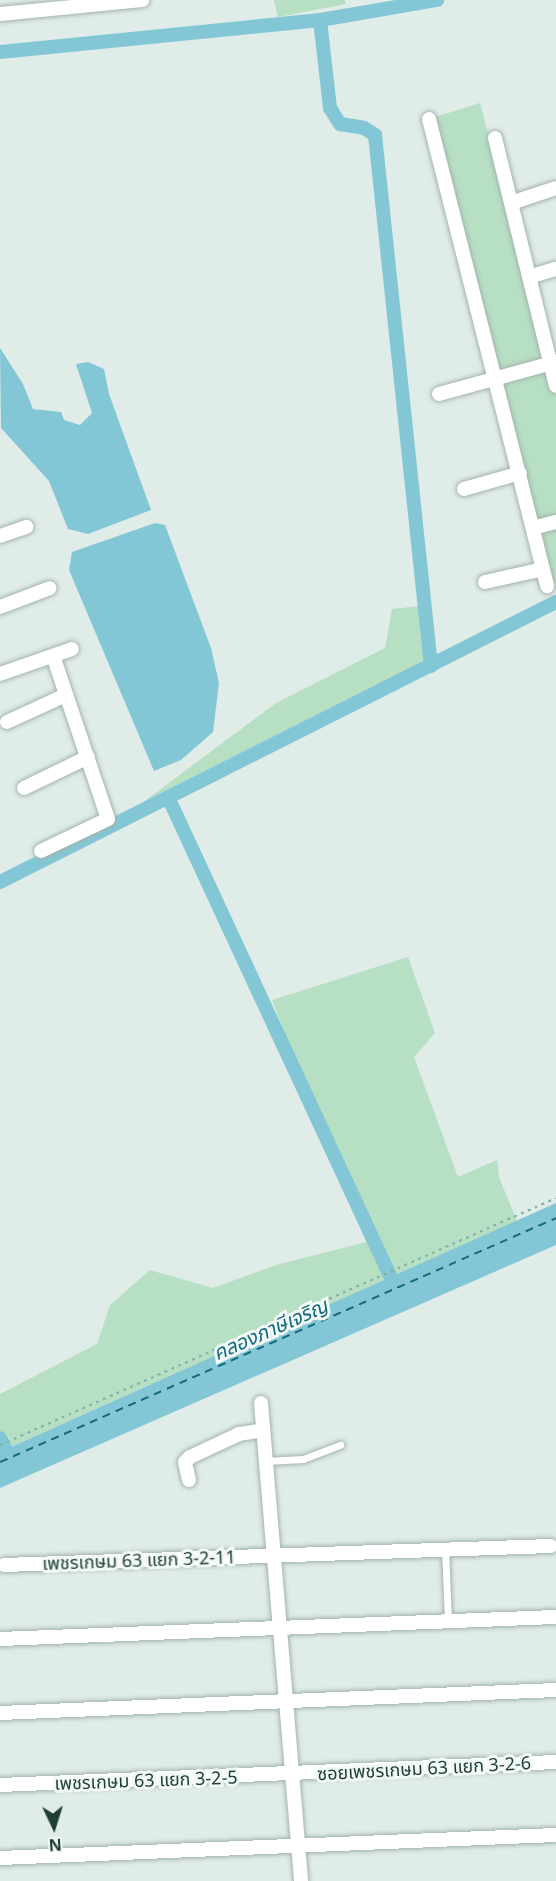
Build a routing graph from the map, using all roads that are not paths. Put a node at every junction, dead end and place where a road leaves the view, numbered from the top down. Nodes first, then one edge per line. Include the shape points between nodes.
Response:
1 (142, 0) edge
2 (0, 14) edge
3 (429, 119) dead end
4 (495, 138) dead end
5 (556, 188) edge
6 (511, 202) junction
7 (556, 269) edge
8 (529, 277) junction
9 (553, 364) edge
10 (497, 380) junction
11 (556, 386) edge
12 (439, 394) dead end
13 (520, 473) junction
14 (464, 489) dead end
15 (556, 522) edge
16 (26, 527) dead end
17 (533, 528) junction
18 (0, 536) edge
19 (543, 569) junction
20 (485, 582) dead end
21 (547, 586) dead end
22 (50, 588) dead end
23 (0, 607) edge
24 (72, 649) dead end
25 (53, 656) junction
26 (0, 674) edge
27 (66, 695) junction
28 (7, 722) dead end
29 (88, 757) junction
30 (24, 788) dead end
31 (41, 851) dead end
32 (261, 1403) dead end
33 (263, 1430) junction
34 (340, 1445) dead end
35 (266, 1461) junction
36 (189, 1480) dead end
37 (551, 1546) dead end
38 (445, 1549) junction
39 (274, 1555) junction
40 (4, 1566) dead end
41 (556, 1617) edge
42 (448, 1621) junction
43 (280, 1628) junction
44 (0, 1639) edge
45 (556, 1690) edge
46 (286, 1699) junction
47 (0, 1713) edge
48 (556, 1762) edge
49 (292, 1774) junction
50 (0, 1785) edge
51 (556, 1835) edge
52 (298, 1846) junction
53 (0, 1858) edge
54 (301, 1881) edge

1 - 2 street
3 - 10 street
4 - 6 street
5 - 6 street
6 - 8 street
7 - 8 street
8 - 9 street
9 - 10 street
9 - 11 street
10 - 12 street
10 - 13 street
13 - 14 street
13 - 17 street
15 - 17 street
16 - 18 street
17 - 19 street
19 - 20 street
19 - 21 street
22 - 23 street
24 - 25 street
25 - 26 street
25 - 27 street
27 - 28 street
27 - 29 street
29 - 30 street
29 - 31 street via 108,819
32 - 33 street
33 - 35 street
33 - 36 street via 239,1434 190,1457 184,1462
34 - 35 lane via 303,1459
35 - 39 street
37 - 38 street, เพชรเกษม 63 แยก 3-2-11
38 - 39 street, เพชรเกษม 63 แยก 3-2-11
38 - 42 lane
39 - 40 street, เพชรเกษม 63 แยก 3-2-11
39 - 43 street
41 - 42 street
42 - 43 street
43 - 44 street
43 - 46 street
45 - 46 street
46 - 47 street
46 - 49 street
48 - 49 street, ซอยเพชรเกษม 63 แยก 3-2-6
49 - 50 street, เพชรเกษม 63 แยก 3-2-5
49 - 52 street
51 - 52 street
52 - 53 street
52 - 54 street

